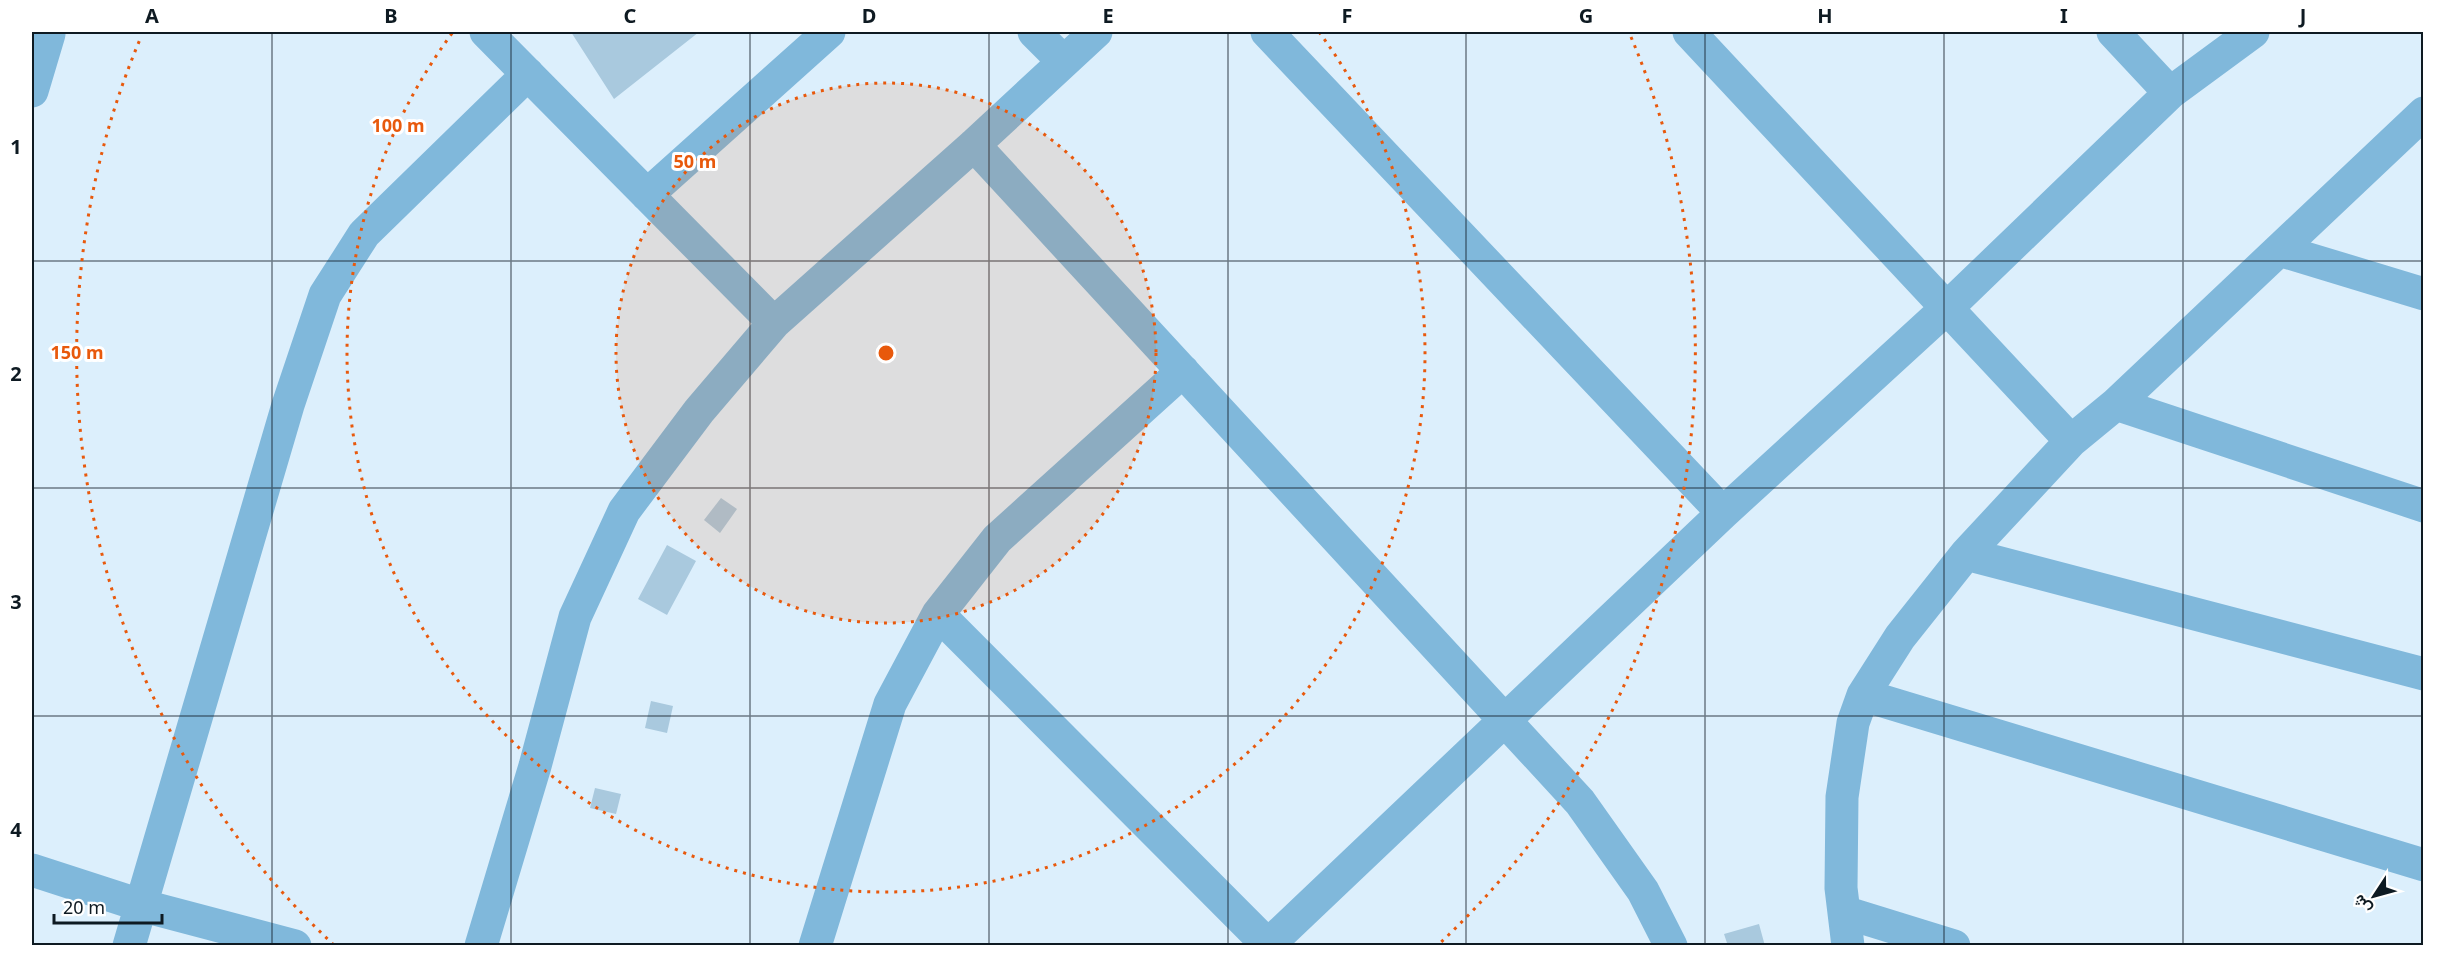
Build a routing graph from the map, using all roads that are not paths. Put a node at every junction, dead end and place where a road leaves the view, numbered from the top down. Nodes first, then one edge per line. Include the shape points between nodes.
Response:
1 (48, 32) edge
2 (486, 32) edge
3 (829, 32) edge
4 (1034, 32) edge
5 (1096, 32) edge
6 (1267, 32) edge
7 (1689, 32) edge
8 (2113, 32) edge
9 (2253, 32) edge
10 (1063, 61) junction
11 (528, 74) junction
12 (32, 91) edge
13 (2170, 93) junction
14 (2424, 113) edge
15 (974, 146) junction
16 (647, 195) junction
17 (2279, 250) junction
18 (2424, 294) edge
19 (1948, 307) junction
20 (774, 323) junction
21 (1184, 371) junction
22 (2116, 404) junction
23 (2071, 441) junction
24 (2424, 506) edge
25 (1723, 513) junction
26 (1966, 554) junction
27 (938, 614) junction
28 (2424, 675) edge
29 (1863, 696) junction
30 (1507, 720) junction
31 (2424, 865) edge
32 (32, 870) edge
33 (140, 905) junction
34 (1844, 912) junction
35 (129, 945) edge
36 (295, 945) edge
37 (481, 945) edge
38 (815, 945) edge
39 (1267, 945) edge
40 (1671, 945) edge
41 (1848, 945) edge
42 (1954, 945) edge

1 - 12 street
2 - 11 street
3 - 16 street
4 - 10 street
5 - 10 street
6 - 25 street
7 - 19 street
8 - 13 street
9 - 13 street
10 - 15 street
11 - 16 street
11 - 33 street via 364,234 325,295 288,405
13 - 19 street
14 - 17 street
15 - 20 street
15 - 21 street
16 - 20 street
17 - 18 street
17 - 22 street
19 - 23 street
19 - 25 street
20 - 37 street via 699,411 624,511 575,617
21 - 27 street via 997,539
21 - 30 street
22 - 23 street
22 - 24 street
23 - 26 street
25 - 30 street
26 - 28 street
26 - 29 street via 1900,637
27 - 38 street via 890,704
27 - 39 street
29 - 31 street
29 - 34 street via 1853,723 1842,797
30 - 39 street
30 - 40 street via 1580,802 1643,891
32 - 33 street
33 - 35 street
33 - 36 street
34 - 41 street
34 - 42 street

